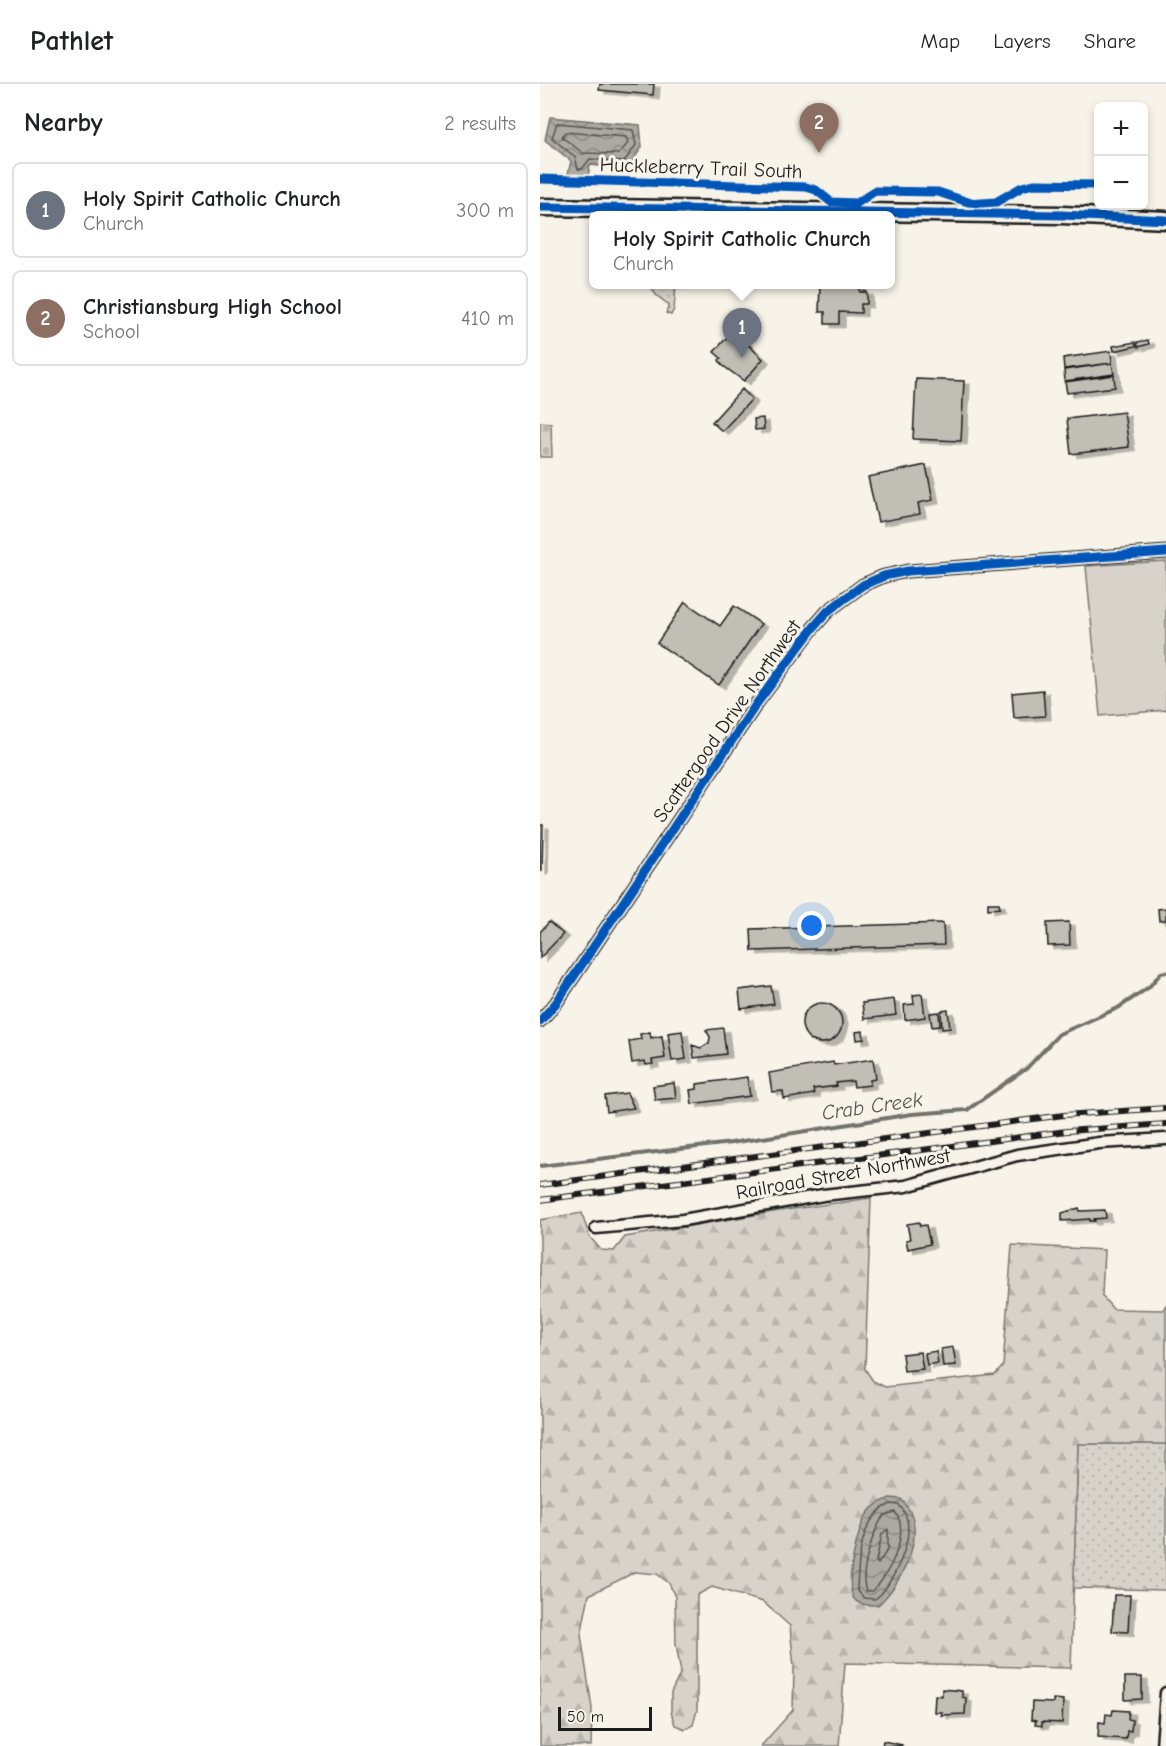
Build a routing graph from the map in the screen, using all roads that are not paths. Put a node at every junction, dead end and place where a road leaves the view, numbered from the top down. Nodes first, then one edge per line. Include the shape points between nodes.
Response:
1 (540, 207) edge
2 (801, 211) edge
3 (895, 212) edge
4 (1166, 220) edge
5 (1166, 552) edge
6 (540, 1021) edge
7 (1166, 1139) edge
8 (596, 1228) dead end
9 (1166, 1693) edge
10 (1162, 1746) edge

1 - 2 street
3 - 4 street
5 - 6 street, Scattergood Drive Northwest via 908,571 873,580 846,597 813,628 758,703 556,1003
7 - 8 street, Railroad Street Northwest via 1100,1143 1017,1155 906,1186 823,1195 683,1220
9 - 10 street

